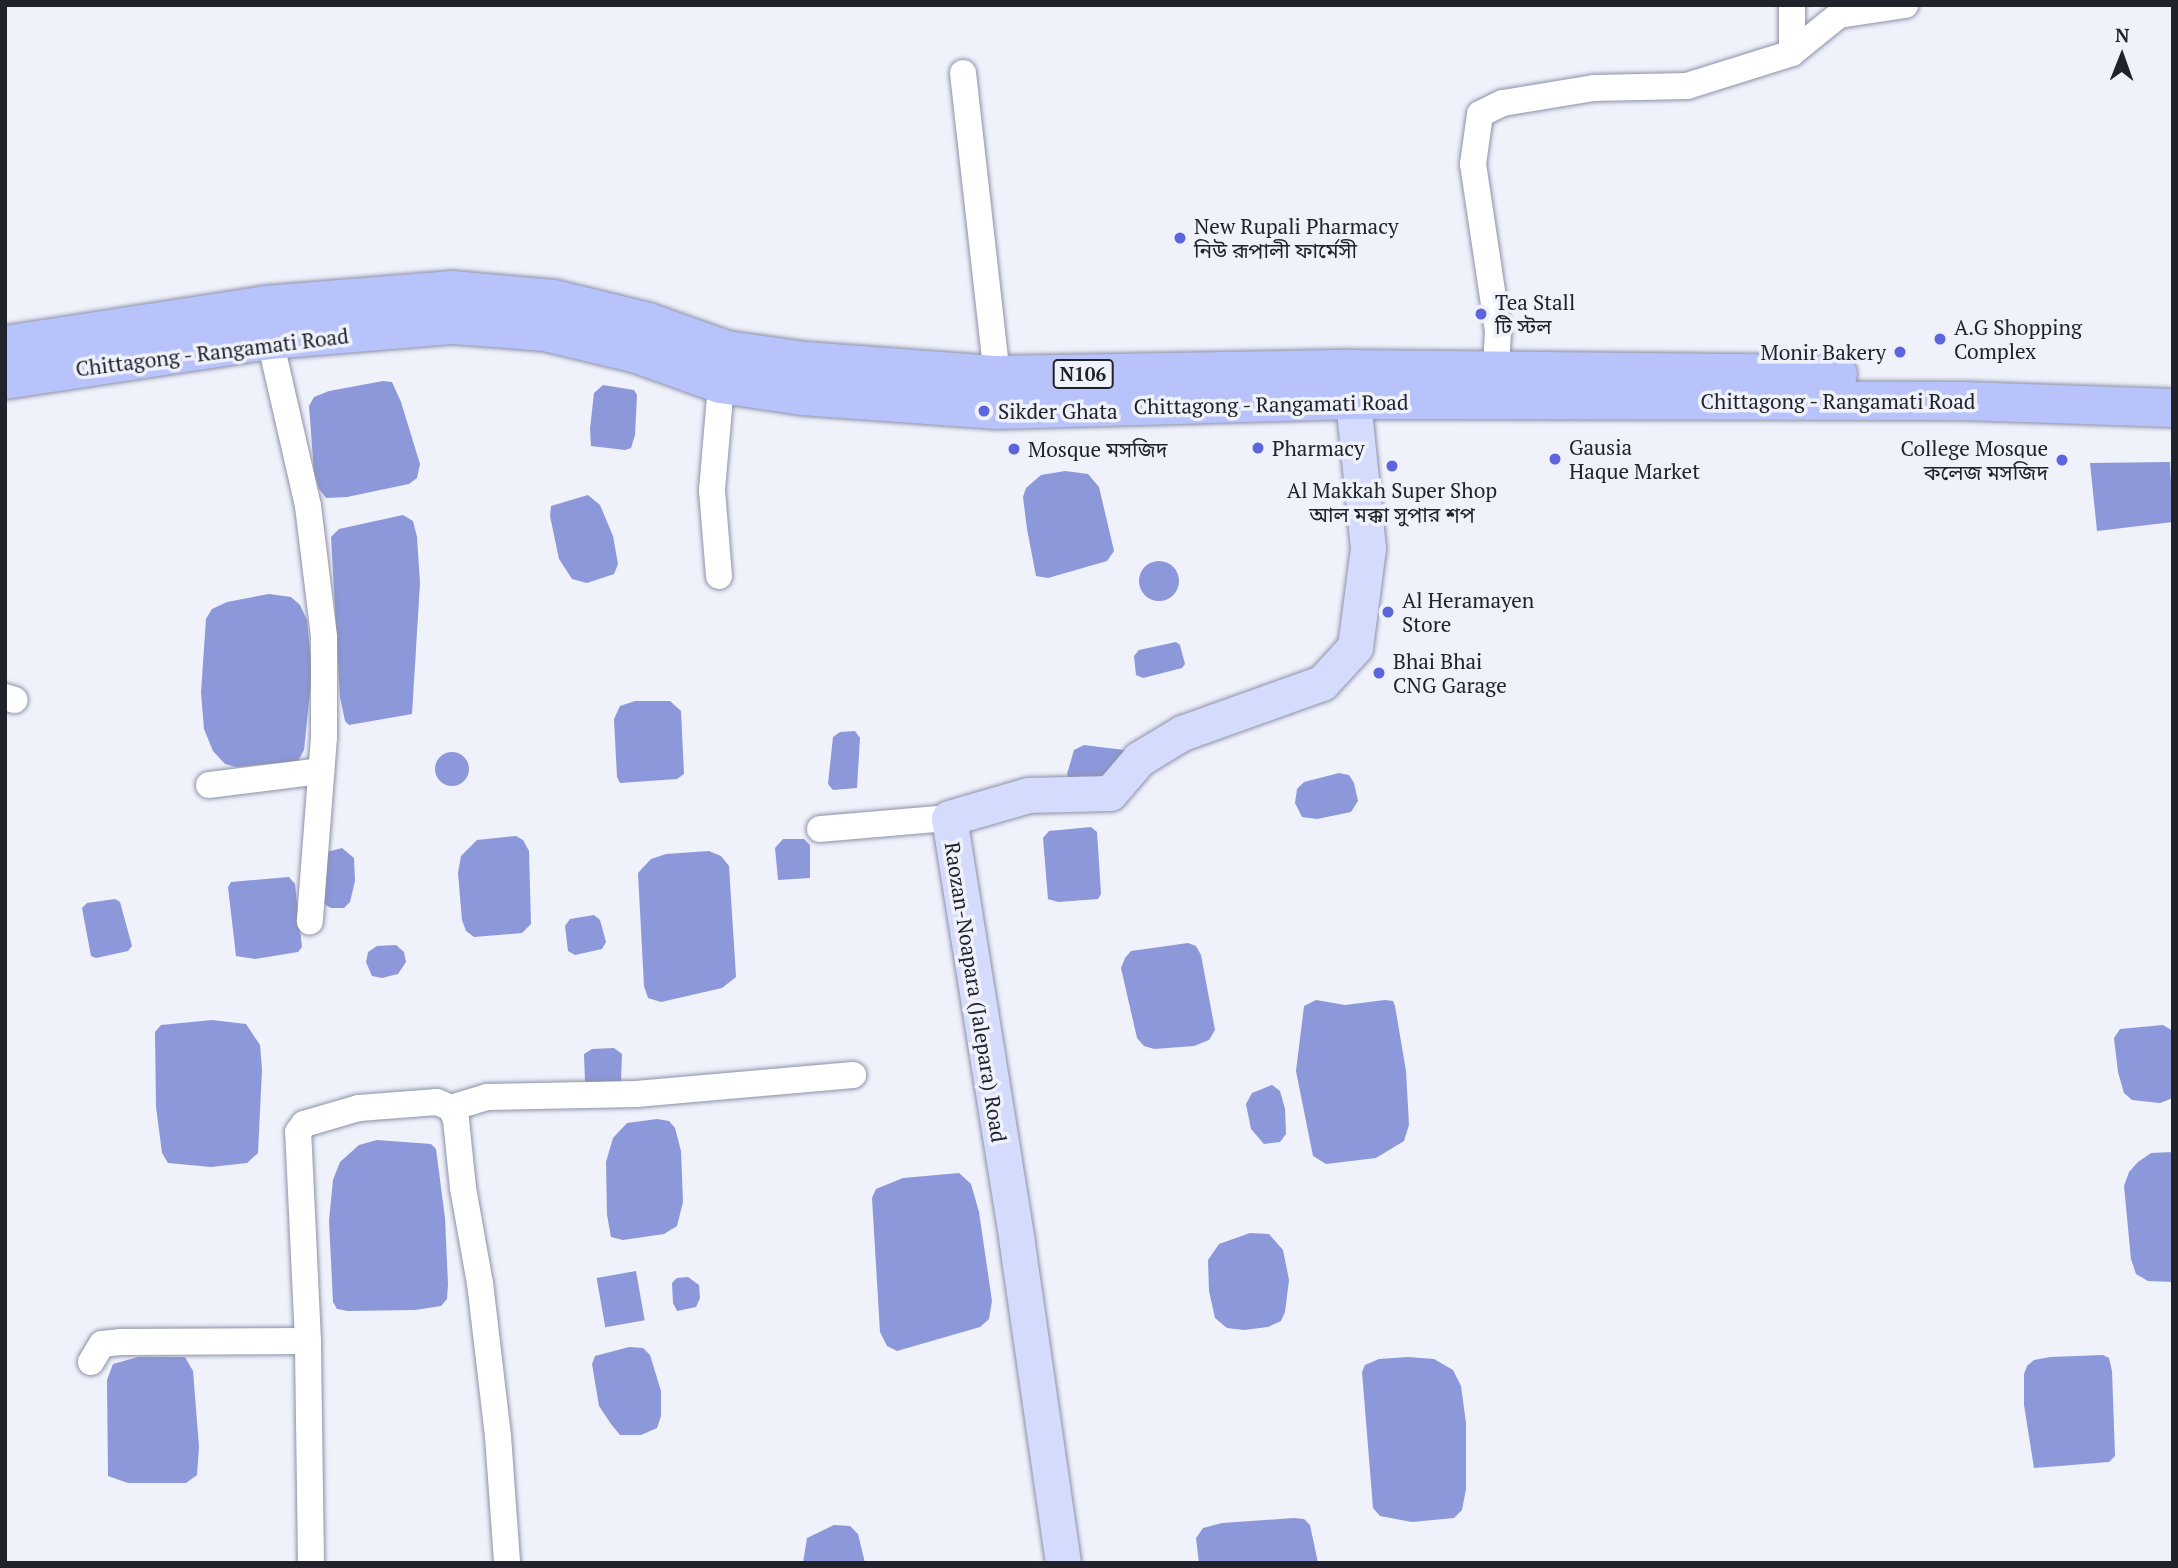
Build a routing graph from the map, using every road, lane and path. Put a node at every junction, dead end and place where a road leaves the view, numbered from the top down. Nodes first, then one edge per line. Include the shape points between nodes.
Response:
1 (1792, 5) edge
2 (1905, 5) edge
3 (1792, 53) junction
4 (962, 73) dead end
5 (270, 340) junction
6 (5, 345) edge
7 (1496, 369) junction
8 (997, 375) junction
9 (5, 380) edge
10 (2173, 383) edge
11 (721, 384) junction
12 (1352, 384) junction
13 (2173, 408) edge
14 (719, 576) dead end
15 (321, 771) junction
16 (209, 785) dead end
17 (948, 818) junction
18 (820, 829) dead end
19 (310, 921) dead end
20 (853, 1075) dead end
21 (450, 1108) junction
22 (307, 1341) junction
23 (91, 1362) dead end
24 (311, 1563) edge
25 (507, 1563) edge
26 (1063, 1563) edge

1 - 3 street
2 - 3 street via 1839,15
3 - 7 street via 1687,86 1594,88 1503,103 1480,114 1473,164 1498,331
4 - 8 street
5 - 9 highway, Chittagong - Rangamati Road / N106
5 - 11 highway, Chittagong - Rangamati Road / N106 via 430,326 502,326 637,354
5 - 15 street via 308,506 324,637
6 - 8 highway, Chittagong - Rangamati Road / N106 via 265,306 452,290 554,299 648,322 730,351 804,362
7 - 10 highway, Chittagong - Rangamati Road / N106 via 2068,377
7 - 12 highway, Chittagong - Rangamati Road / N106
8 - 12 highway, Chittagong - Rangamati Road / N106
11 - 12 highway, Chittagong - Rangamati Road / N106 via 802,396 997,410
11 - 14 street via 712,490
12 - 13 highway, Chittagong - Rangamati Road / N106
12 - 17 main road, Raozan-Noapara (Jalepara) Road via 1368,548 1364,591 1355,647 1322,683 1182,733 1139,759 1110,793 1028,794
15 - 16 street
15 - 19 street
17 - 18 street
17 - 26 main road, Raozan-Noapara (Jalepara) Road via 1017,1242
20 - 21 street via 636,1094 487,1097
21 - 22 street via 437,1102 359,1108 304,1124 298,1132
21 - 25 street via 456,1121 480,1283
22 - 23 street via 120,1342 102,1344
22 - 24 street

